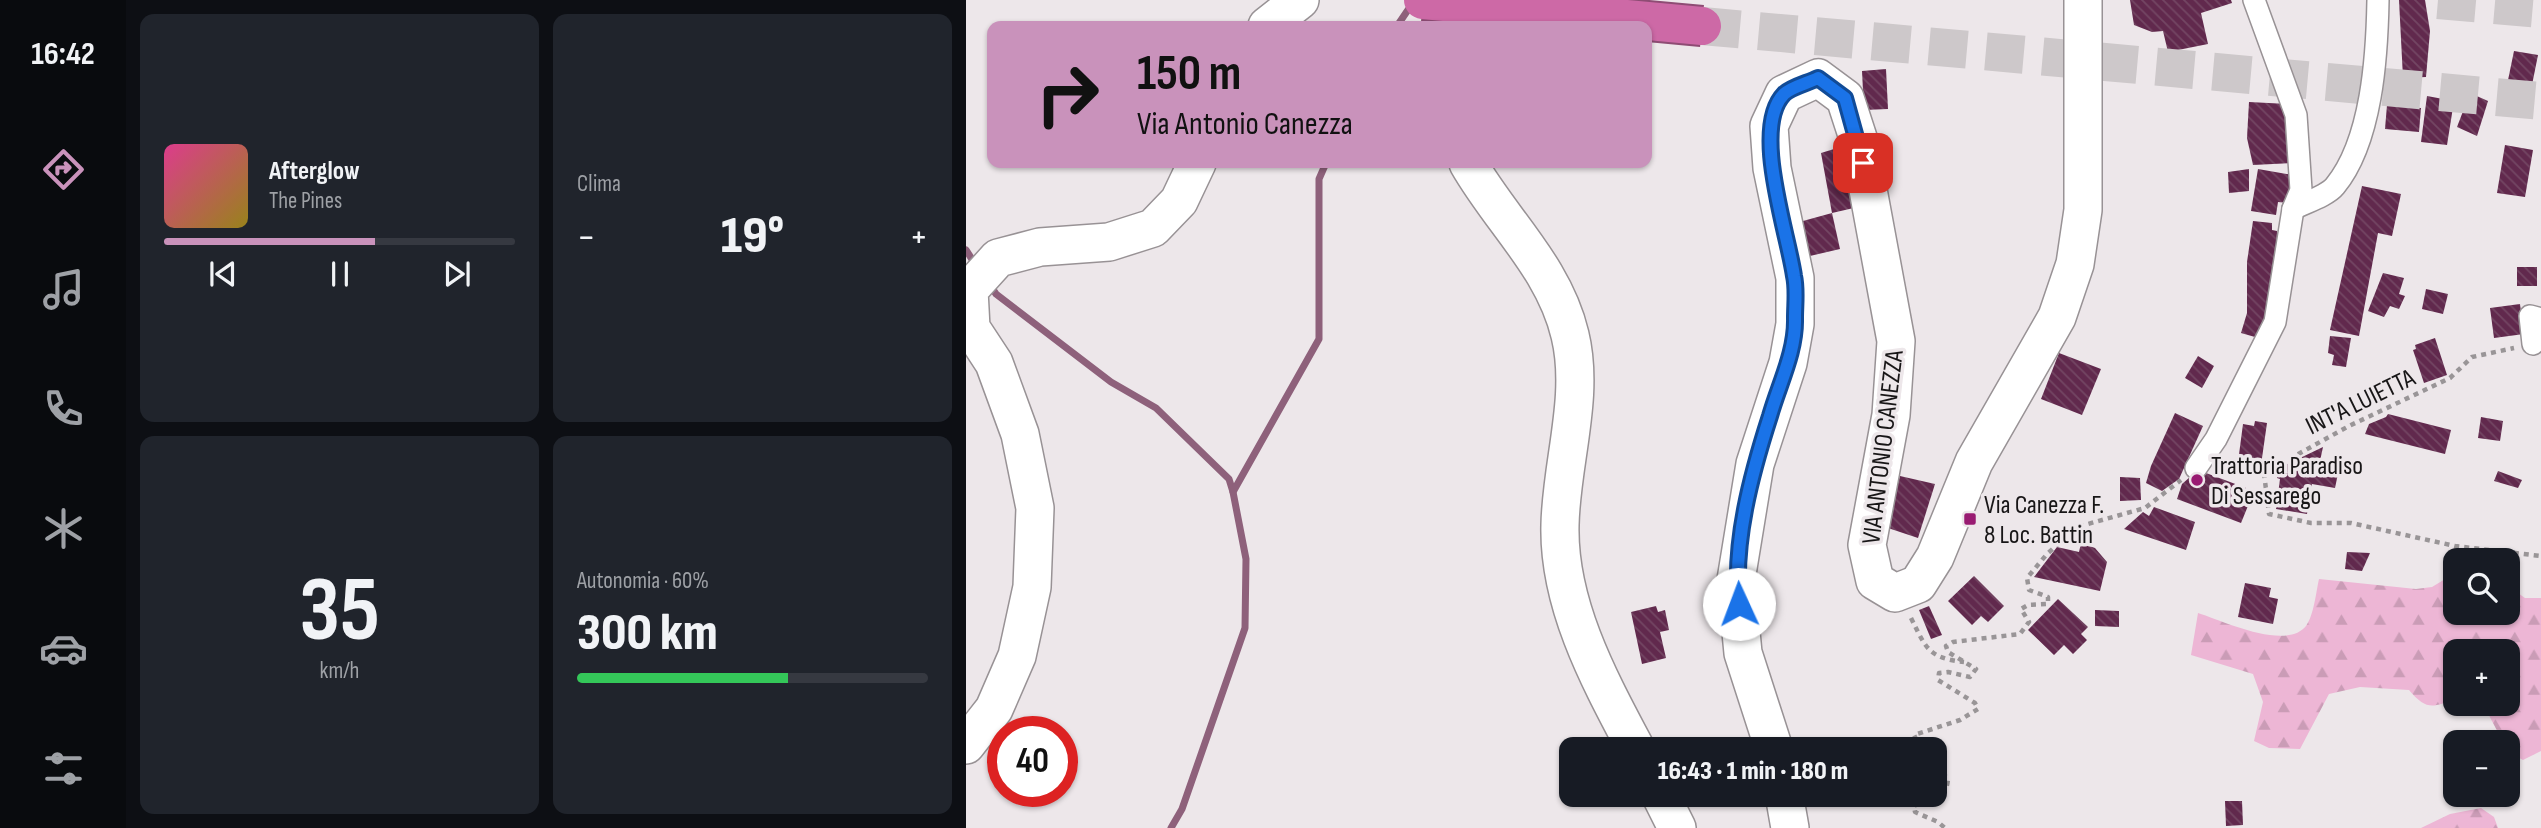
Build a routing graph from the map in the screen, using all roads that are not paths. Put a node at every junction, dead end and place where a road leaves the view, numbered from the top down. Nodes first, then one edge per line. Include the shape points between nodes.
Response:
1 (1300, 0) edge
2 (1423, 0) edge
3 (1477, 0) edge
4 (2083, 0) edge
5 (2254, 0) edge
6 (2378, 0) edge
7 (1273, 21) edge
8 (1468, 21) edge
9 (1648, 21) edge
10 (1652, 21) edge
11 (1702, 26) tunnel mouth
12 (1195, 168) edge
13 (1471, 168) edge
14 (2293, 209) junction
15 (2541, 319) edge
16 (2533, 344) road end
17 (2196, 468) road end
18 (1630, 737) edge
19 (1770, 737) edge
20 (966, 745) edge
21 (1667, 807) edge
22 (1786, 807) edge
23 (1678, 828) edge
24 (1790, 828) edge

1 - 7 street
2 - 9 highway, bridge
3 - 8 street
4 - 19 street, VIA ANTONIO CANEZZA via 2083,210 2075,264 2057,317 1974,462 1934,557 1918,584 1895,593 1875,581 1867,545 1891,415 1896,341 1859,141 1845,98 1818,78 1784,94 1769,126 1772,168 1795,278 1796,324 1755,464 1737,580 1743,653
5 - 14 street via 2296,115 2301,190
6 - 14 street via 2377,39 2360,138 2333,189
10 - 11 highway, bridge
12 - 20 street via 1180,201 1153,228 1109,242 1040,247 998,258 969,290 971,328 994,363 1020,434 1035,508 1032,587 1017,656 994,709
13 - 18 street via 1555,292 1570,336 1575,379 1560,526 1567,586 1588,653
14 - 17 street via 2275,322 2216,439
15 - 16 street via 2530,316
21 - 23 street
22 - 24 street

